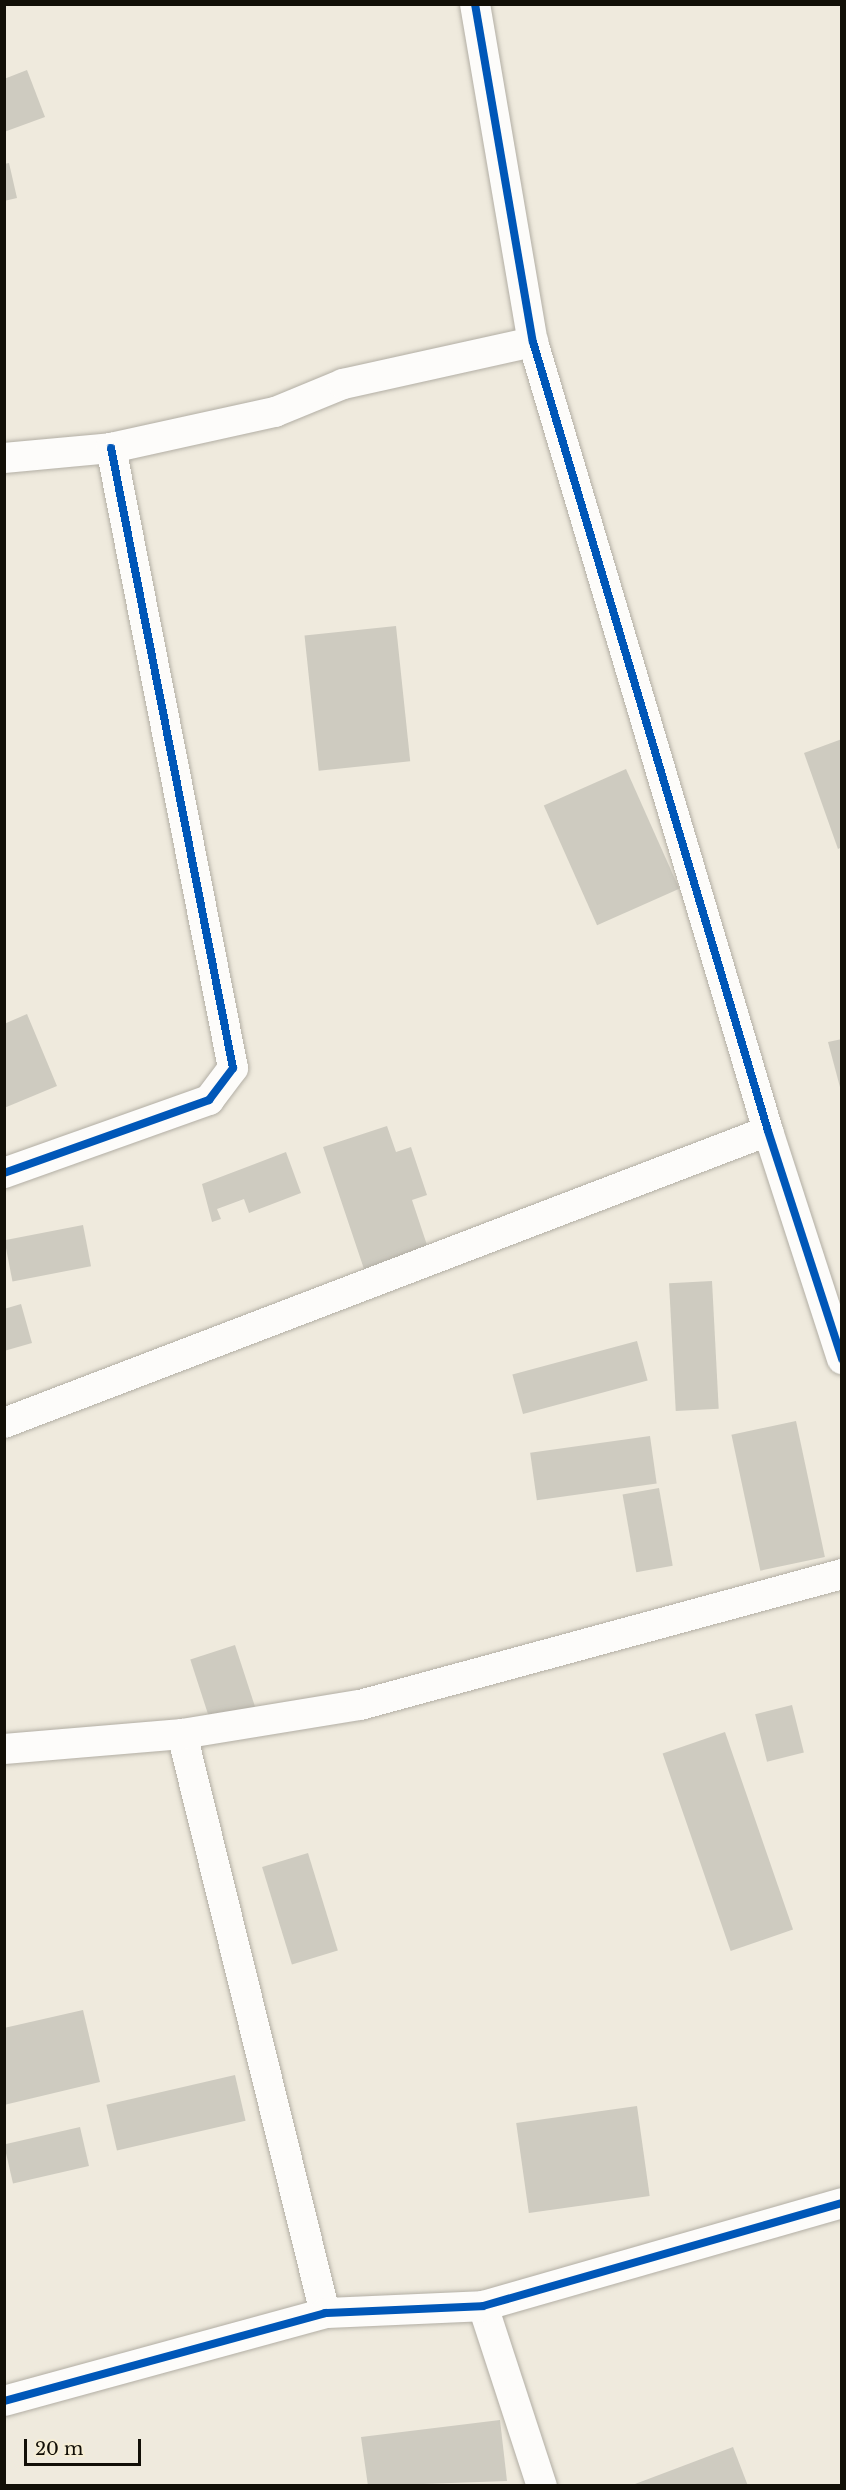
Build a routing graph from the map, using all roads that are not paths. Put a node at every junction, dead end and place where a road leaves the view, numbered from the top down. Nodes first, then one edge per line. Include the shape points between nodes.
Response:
1 (475, 4) edge
2 (533, 342) junction
3 (111, 448) junction
4 (4, 459) edge
5 (768, 1131) junction
6 (4, 1173) edge
7 (836, 1313) edge
8 (842, 1359) edge
9 (4, 1423) edge
10 (842, 1574) edge
11 (182, 1734) junction
12 (4, 1749) edge
13 (842, 2203) edge
14 (483, 2306) junction
15 (325, 2313) junction
16 (4, 2401) edge
17 (542, 2486) edge

1 - 2 street
2 - 3 street via 343,384 275,412
2 - 5 street
3 - 4 street
3 - 6 street via 233,1068 209,1100
5 - 7 street
5 - 9 street
7 - 8 street
10 - 11 street via 360,1705
11 - 12 street
11 - 15 street
13 - 14 street
14 - 15 street
14 - 17 street
15 - 16 street

